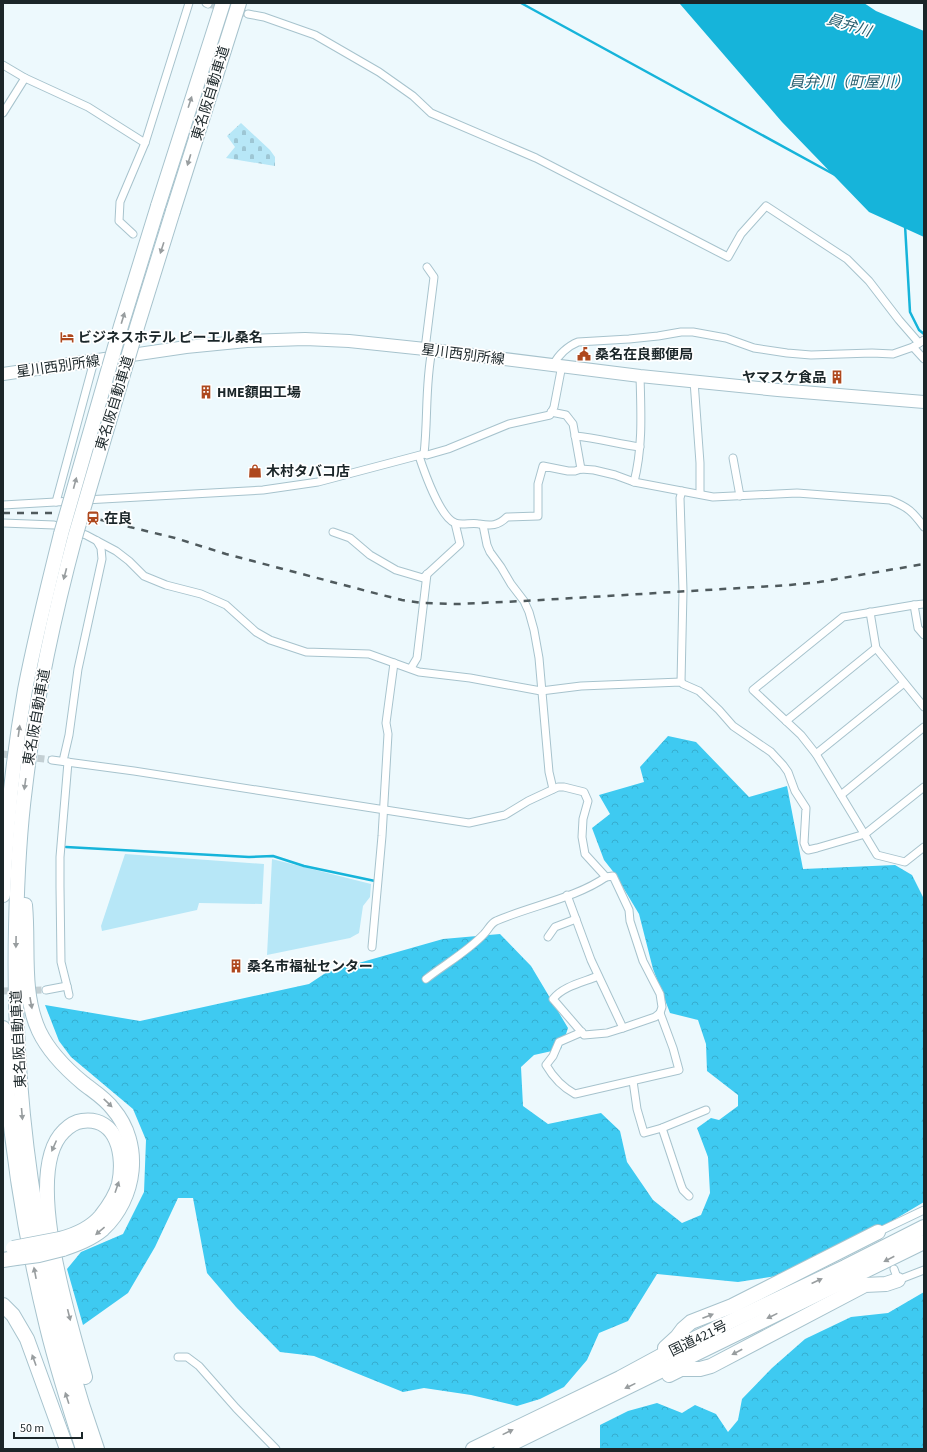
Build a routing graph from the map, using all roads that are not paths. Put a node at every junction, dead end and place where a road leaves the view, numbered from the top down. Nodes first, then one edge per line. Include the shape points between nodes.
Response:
1 (189, 3) edge
2 (223, 3) edge
3 (239, 3) edge
4 (248, 14) tunnel mouth
5 (3, 66) edge
6 (25, 78) junction
7 (3, 113) edge
8 (145, 143) junction
9 (133, 234) dead end
10 (427, 267) dead end
11 (920, 343) edge
12 (429, 349) junction
13 (924, 359) edge
14 (94, 361) junction
15 (558, 365) junction
16 (3, 374) edge
17 (640, 376) junction
18 (694, 381) junction
19 (924, 402) edge
20 (551, 412) junction
21 (575, 436) junction
22 (640, 447) junction
23 (421, 455) junction
24 (733, 458) dead end
25 (581, 469) junction
26 (634, 482) junction
27 (682, 491) junction
28 (700, 494) junction
29 (740, 496) junction
30 (56, 502) junction
31 (3, 505) edge
32 (3, 523) edge
33 (455, 523) junction
34 (483, 526) junction
35 (924, 527) edge
36 (333, 532) dead end
37 (68, 535) junction
38 (97, 541) junction
39 (427, 574) junction
40 (924, 604) edge
41 (914, 605) junction
42 (870, 612) junction
43 (924, 635) edge
44 (876, 648) junction
45 (394, 663) junction
46 (411, 668) junction
47 (681, 682) junction
48 (904, 683) junction
49 (541, 691) junction
50 (924, 708) edge
51 (786, 721) junction
52 (924, 727) edge
53 (816, 754) junction
54 (52, 760) tunnel mouth
55 (66, 762) junction
56 (924, 787) edge
57 (553, 789) junction
58 (841, 795) junction
59 (384, 810) junction
60 (865, 834) junction
61 (13, 839) junction
62 (923, 849) edge
63 (3, 861) edge
64 (606, 877) junction
65 (3, 895) edge
66 (567, 895) junction
67 (576, 919) junction
68 (548, 937) dead end
69 (372, 947) dead end
70 (598, 976) junction
71 (426, 979) dead end
72 (67, 986) junction
73 (46, 990) tunnel mouth
74 (70, 995) dead end
75 (660, 1013) junction
76 (3, 1028) edge
77 (623, 1028) junction
78 (582, 1032) junction
79 (633, 1081) junction
80 (706, 1110) dead end
81 (662, 1128) junction
82 (689, 1196) dead end
83 (924, 1210) edge
84 (924, 1227) edge
85 (879, 1236) joint
86 (924, 1242) edge
87 (61, 1244) junction
88 (9, 1254) edge
89 (924, 1270) edge
90 (896, 1275) joint
91 (3, 1305) edge
92 (755, 1324) junction
93 (679, 1341) junction
94 (178, 1356) dead end
95 (647, 1377) junction
96 (67, 1449) edge
97 (83, 1449) edge
98 (97, 1449) edge
99 (103, 1449) edge
100 (276, 1449) edge
101 (473, 1449) edge
102 (501, 1449) edge

1 - 8 street
37 -> 2 highway, 東名阪自動車道, bridge via 119,333
3 -> 37 highway, 東名阪自動車道, bridge via 137,327
4 - 11 street via 264,17 315,36 379,72 413,96 431,113 536,158 728,257 741,234 766,206 847,259 869,281
5 - 6 street
6 - 7 street
6 - 8 street via 88,107
8 - 9 street via 120,202 119,221
10 - 12 street via 434,277
11 - 13 street
11 - 15 street via 893,354 811,354 754,348 726,338 681,332 578,342 556,358
12 - 14 main road, 星川西別所線 via 349,341 254,340 186,346
12 - 15 main road, 星川西別所線
12 - 23 street via 426,439
14 - 16 main road, 星川西別所線
14 - 30 street
15 - 17 main road, 星川西別所線
15 - 20 street via 554,407
17 - 18 main road, 星川西別所線
17 - 22 street
18 - 19 main road, 星川西別所線
18 - 28 street
20 - 21 street via 566,415 573,424
20 - 23 street via 550,415 509,424 448,449
21 - 22 street
21 - 25 street
22 - 26 street
23 - 30 street via 318,482 263,490
23 - 33 street via 433,493 447,516
24 - 29 street
25 - 26 street via 615,475
25 - 34 street via 568,471 543,466 538,484 538,516 507,517 500,524
26 - 27 street
27 - 28 street
27 - 47 street
28 - 29 street via 714,497
29 - 35 street via 797,493 890,500 903,505
30 - 31 street
32 - 38 street via 54,525
33 - 34 street
33 - 39 street via 460,544
34 - 49 street via 490,552 529,612 538,649
36 - 39 street via 350,538 370,555 396,570 423,578
37 - 61 highway, 東名阪自動車道 via 25,787
38 - 45 street via 116,551 144,576 154,581 201,594 226,605 256,632 270,640 306,652 369,654
38 - 55 street via 102,559 78,669
39 - 46 street via 417,658
40 - 41 street
41 - 42 street
41 - 43 street via 918,628
42 - 44 street
42 - 51 street via 843,616 753,690
44 - 48 street
44 - 51 street
45 - 46 street
45 - 59 street via 386,723 388,734
46 - 49 street via 419,672
47 - 49 street via 581,686
47 - 60 street via 699,691 733,726 771,752 783,765 806,808 806,848 812,850
48 - 50 street
48 - 53 street
49 - 57 street
51 - 53 street
52 - 58 street
53 - 58 street
54 - 55 street
55 - 59 street
55 - 72 street via 60,887 61,962
56 - 60 street
57 - 59 street via 504,815 469,824
57 - 64 street via 564,787 584,792 587,796 582,837 585,854
58 - 60 street
59 - 69 street
60 - 62 street via 877,855 905,862
61 - 63 highway
61 - 65 highway, 東名阪自動車道
61 -> 87 highway via 26,908 28,983 38,1029 60,1062 114,1109 124,1125 132,1156 131,1179 125,1200 118,1212 102,1229 83,1242
61 -> 98 highway, 東名阪自動車道 via 16,1014 23,1119 31,1179 49,1276 76,1381
64 - 66 street
64 - 75 street via 613,876 629,910 630,921 644,961 660,994
66 - 67 street
66 - 71 street via 494,921 470,948
67 - 68 street via 555,927
67 - 70 street
70 - 77 street
70 - 78 street via 564,990 553,999
72 - 73 street
72 - 74 street
75 - 77 street via 656,1017
75 - 79 street via 679,1070
97 -> 76 highway, 東名阪自動車道 via 47,1328 25,1224 10,1121
77 - 78 street via 589,1035
78 - 79 street via 559,1042 546,1065 562,1086 575,1094
79 - 81 street via 644,1133
80 - 81 street
81 - 82 street via 680,1185
83 - 85 street
93 -> 84 highway, 国道421号 via 845,1267
93 -> 85 highway via 684,1329 691,1322 732,1306
86 -> 92 highway, 国道421号
87 - 88 highway, bridge
87 -> 99 highway via 101,1216 118,1185 121,1152 112,1133 95,1121 81,1121 70,1125 61,1133 50,1155 47,1199 55,1261
89 - 90 street
90 -> 95 highway via 886,1284 865,1285 710,1366 681,1369 660,1379
96 -> 91 highway via 26,1339 13,1314
92 - 93 highway via 739,1327 692,1349
92 - 95 highway, 国道421号
101 -> 93 highway, 国道421号 via 650,1363
94 - 100 street via 187,1357 199,1366
95 -> 102 highway, 国道421号

